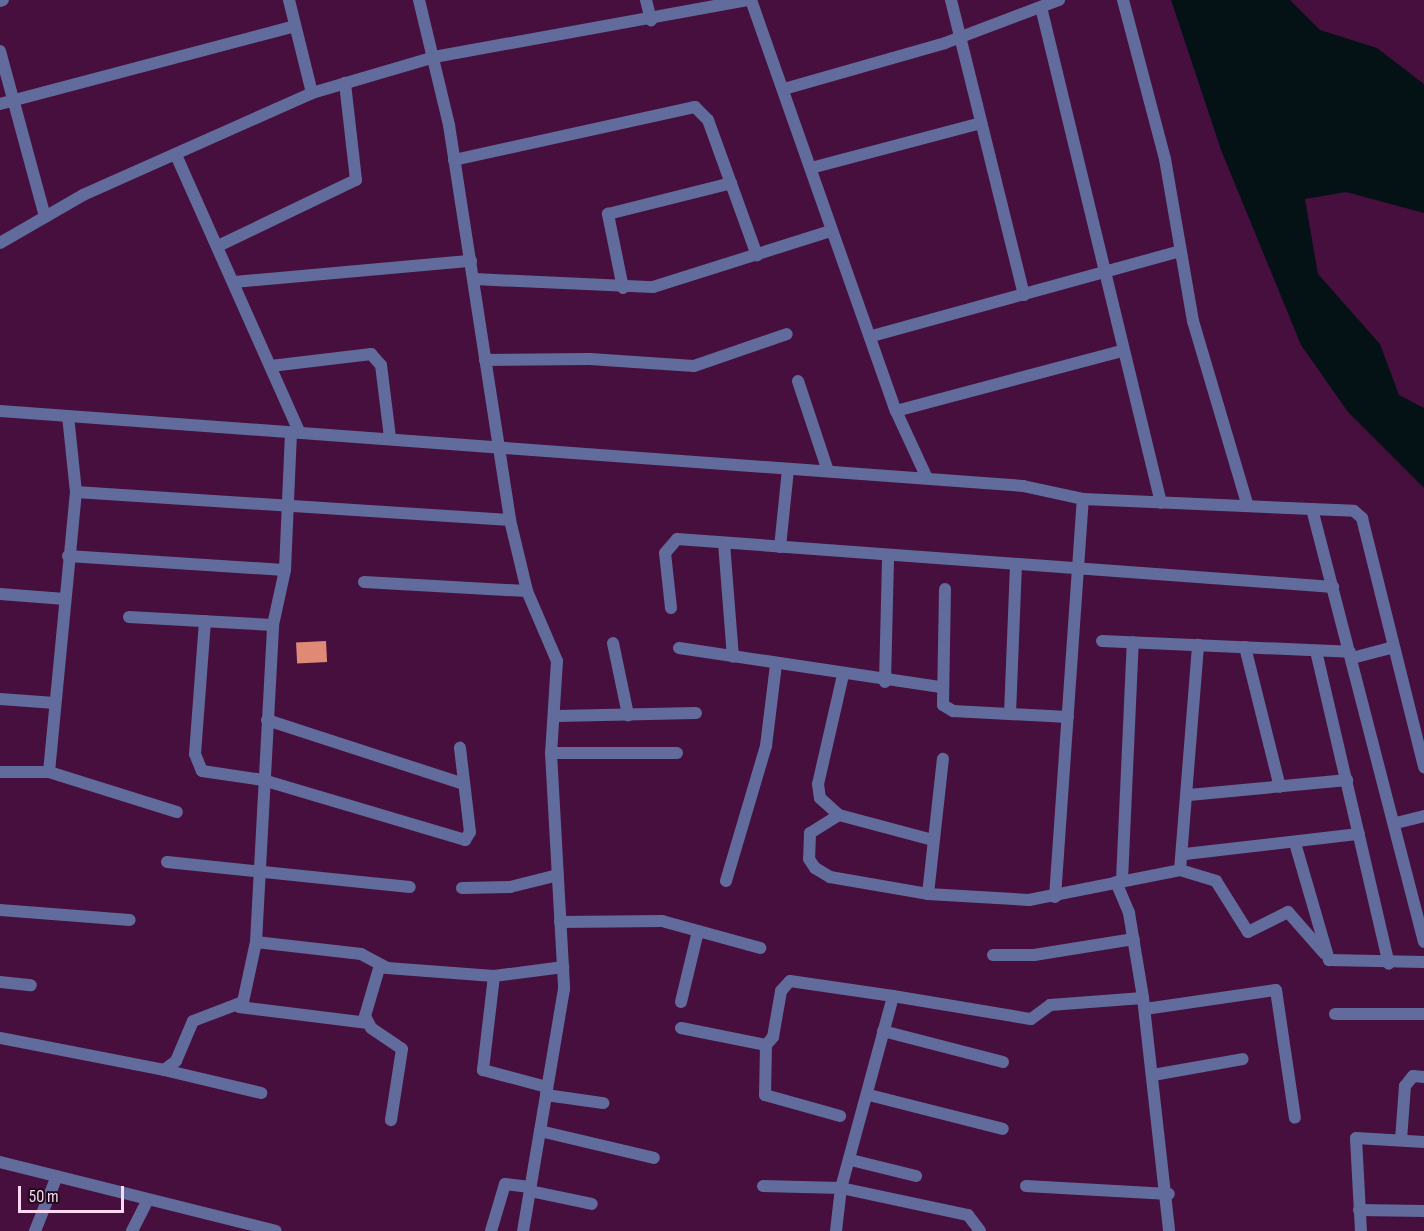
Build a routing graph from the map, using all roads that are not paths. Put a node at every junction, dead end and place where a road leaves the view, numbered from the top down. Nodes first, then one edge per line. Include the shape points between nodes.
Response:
1 (289, 0) edge
2 (419, 0) edge
3 (646, 0) edge
4 (750, 0) edge
5 (951, 0) edge
6 (1059, 0) edge
7 (1123, 0) edge
8 (1041, 7) junction
9 (651, 20) junction
10 (295, 26) junction
11 (959, 38) junction
12 (0, 51) edge
13 (434, 57) junction
14 (345, 83) junction
15 (784, 89) junction
16 (312, 93) junction
17 (14, 99) junction
18 (0, 104) edge
19 (981, 123) junction
20 (176, 155) junction
21 (454, 160) junction
22 (810, 168) junction
23 (731, 183) junction
24 (45, 217) junction
25 (831, 231) junction
26 (0, 243) edge
27 (218, 246) junction
28 (1181, 251) junction
29 (757, 255) junction
30 (471, 261) junction
31 (1104, 272) junction
32 (474, 279) junction
33 (234, 282) junction
34 (623, 288) junction
35 (1024, 295) junction
36 (787, 334) dead end
37 (872, 336) junction
38 (1122, 351) junction
39 (485, 360) junction
40 (271, 366) junction
41 (798, 381) dead end
42 (0, 411) edge
43 (896, 411) junction
44 (68, 416) junction
45 (296, 433) junction
46 (390, 437) junction
47 (498, 444) junction
48 (788, 469) junction
49 (828, 471) junction
50 (927, 478) junction
51 (76, 492) junction
52 (1083, 499) junction
53 (1161, 503) junction
54 (1247, 503) junction
55 (289, 509) junction
56 (1312, 509) junction
57 (510, 520) junction
58 (724, 543) junction
59 (780, 547) junction
60 (68, 556) junction
61 (888, 556) junction
62 (1016, 565) junction
63 (285, 570) junction
64 (1078, 570) junction
65 (364, 582) dead end
66 (1333, 587) junction
67 (945, 589) dead end
68 (527, 591) junction
69 (0, 594) edge
70 (64, 599) junction
71 (672, 608) dead end
72 (129, 617) dead end
73 (205, 621) junction
74 (273, 625) junction
75 (1102, 641) dead end
76 (1133, 642) junction
77 (613, 643) dead end
78 (1198, 645) junction
79 (1245, 647) junction
80 (1394, 647) junction
81 (679, 648) dead end
82 (1316, 651) junction
83 (1351, 655) junction
84 (733, 657) junction
85 (776, 664) junction
86 (843, 675) junction
87 (885, 682) junction
88 (941, 687) junction
89 (0, 699) edge
90 (55, 704) junction
91 (696, 713) dead end
92 (1010, 714) junction
93 (628, 715) junction
94 (557, 716) junction
95 (1068, 717) junction
96 (267, 720) junction
97 (460, 748) dead end
98 (551, 753) junction
99 (677, 753) dead end
100 (943, 759) dead end
101 (1424, 767) edge
102 (0, 772) edge
103 (49, 772) junction
104 (264, 780) junction
105 (1347, 780) junction
106 (465, 784) junction
107 (1280, 786) junction
108 (1189, 795) junction
109 (177, 812) dead end
110 (839, 815) junction
111 (1424, 816) edge
112 (1396, 823) junction
113 (1359, 834) junction
114 (933, 840) junction
115 (1296, 843) junction
116 (1185, 854) junction
117 (167, 862) dead end
118 (1180, 870) junction
119 (258, 874) junction
120 (558, 875) junction
121 (726, 881) dead end
122 (1119, 881) junction
123 (410, 887) dead end
124 (462, 888) dead end
125 (928, 894) junction
126 (1055, 897) junction
127 (0, 910) edge
128 (130, 920) dead end
129 (560, 921) junction
130 (698, 931) junction
131 (1134, 939) junction
132 (256, 942) junction
133 (1424, 942) edge
134 (760, 948) dead end
135 (993, 955) dead end
136 (1326, 956) junction
137 (1424, 962) edge
138 (1389, 964) junction
139 (380, 965) junction
140 (562, 967) junction
141 (494, 976) junction
142 (0, 982) edge
143 (32, 985) dead end
144 (893, 996) junction
145 (681, 1002) dead end
146 (1144, 1004) junction
147 (239, 1007) junction
148 (1335, 1014) dead end
149 (1424, 1014) edge
150 (368, 1023) junction
151 (681, 1028) dead end
152 (883, 1031) junction
153 (0, 1038) edge
154 (766, 1045) junction
155 (1243, 1059) dead end
156 (1003, 1062) dead end
157 (164, 1070) junction
158 (1153, 1074) junction
159 (1424, 1077) edge
160 (546, 1091) junction
161 (261, 1093) dead end
162 (869, 1095) junction
163 (603, 1103) dead end
164 (840, 1116) dead end
165 (1295, 1118) dead end
166 (391, 1120) dead end
167 (1003, 1129) dead end
168 (540, 1131) junction
169 (1401, 1140) junction
170 (1424, 1142) edge
171 (654, 1158) dead end
172 (851, 1160) junction
173 (0, 1162) edge
174 (57, 1176) junction
175 (916, 1176) dead end
176 (1026, 1185) dead end
177 (763, 1186) dead end
178 (841, 1188) junction
179 (530, 1189) junction
180 (1169, 1194) junction
181 (147, 1202) junction
182 (592, 1204) dead end
183 (1359, 1210) junction
184 (1424, 1211) edge
185 (35, 1231) edge
186 (132, 1231) edge
187 (276, 1231) edge
188 (491, 1231) edge
189 (523, 1231) edge
190 (836, 1231) edge
191 (980, 1231) edge
192 (1169, 1231) edge
193 (1361, 1231) edge

1 - 10 street
2 - 13 street
3 - 9 street
4 - 9 street
4 - 15 street
5 - 11 street
6 - 8 street
7 - 28 street via 1165,159
8 - 11 street
8 - 31 street
9 - 13 street
10 - 16 street
10 - 17 street
11 - 15 street
11 - 19 street
12 - 17 street
13 - 14 street
13 - 21 street
14 - 16 street
14 - 27 street via 356,180
15 - 22 street
16 - 20 street
17 - 18 street
17 - 24 street
19 - 22 street
19 - 35 street
20 - 24 street
20 - 27 street
21 - 23 street via 695,107 708,120
21 - 30 street
22 - 25 street
23 - 29 street
23 - 34 street via 608,213
24 - 26 street
25 - 29 street
25 - 37 street
27 - 33 street
28 - 31 street
28 - 54 street via 1193,321
29 - 34 street via 664,286
30 - 32 street
30 - 33 street
31 - 35 street
31 - 38 street
32 - 34 street
32 - 39 street
33 - 40 street
35 - 37 street
36 - 39 street via 684,367 590,359
37 - 43 street
38 - 43 street
38 - 53 street
39 - 47 street
40 - 45 street
40 - 46 street via 371,354 381,365
41 - 49 street
42 - 44 street
43 - 50 street
44 - 45 street
44 - 51 street
45 - 46 street
45 - 55 street
46 - 47 street
47 - 48 street
47 - 57 street
48 - 49 street
48 - 59 street
49 - 50 street
50 - 52 street via 1023,486
51 - 55 street
51 - 60 street
52 - 53 street
52 - 64 street
53 - 54 street
54 - 56 street
55 - 57 street
55 - 63 street
56 - 66 street
56 - 80 street via 1354,511 1362,519
57 - 68 street
58 - 59 street
58 - 71 street via 677,539 665,547
58 - 84 street
59 - 61 street
60 - 63 street
60 - 70 street
61 - 62 street
61 - 87 street
62 - 64 street
62 - 92 street
63 - 74 street
64 - 66 street
64 - 95 street
65 - 68 street
66 - 83 street
67 - 88 street
68 - 94 street via 557,661
69 - 70 street
70 - 90 street
72 - 73 street
73 - 74 street
73 - 104 street via 197,765 210,774
74 - 96 street
75 - 76 street
76 - 78 street
76 - 122 street
77 - 93 street
78 - 79 street
78 - 108 street
79 - 82 street
79 - 107 street
80 - 83 street
80 - 101 street
81 - 84 street
82 - 83 street
82 - 105 street
83 - 112 street
84 - 85 street
85 - 86 street
85 - 121 street via 766,746
86 - 87 street
86 - 110 street via 818,784 824,805
87 - 88 street
88 - 92 street via 947,709
89 - 90 street
90 - 103 street
91 - 93 street
92 - 95 street
93 - 94 street
94 - 98 street
95 - 126 street
96 - 104 street
96 - 106 street
97 - 106 street
98 - 99 street
98 - 120 street
100 - 114 street
102 - 103 street
103 - 109 street
104 - 106 street via 465,840 470,832
104 - 119 street
105 - 107 street
105 - 113 street
107 - 108 street
108 - 116 street
110 - 114 street
110 - 125 street via 810,833 809,859 815,868 830,877
111 - 112 street
112 - 133 street
113 - 115 street
113 - 138 street
114 - 125 street
115 - 116 street
115 - 136 street
116 - 118 street
117 - 119 street
118 - 122 street
118 - 136 street via 1216,881 1248,932 1288,912
119 - 123 street
119 - 132 street
120 - 124 street via 510,887
120 - 129 street
122 - 126 street
122 - 131 street
125 - 126 street via 999,902
127 - 128 street
129 - 130 street via 662,921
129 - 140 street
130 - 134 street
130 - 145 street
131 - 135 street via 1034,955
131 - 146 street
132 - 139 street via 361,954
132 - 147 street
136 - 138 street via 1334,962
137 - 138 street
139 - 141 street
139 - 150 street
140 - 141 street
140 - 160 street
141 - 160 street via 483,1070
142 - 143 street
144 - 146 street via 1031,1019 1050,1005
144 - 152 street
144 - 154 street via 790,981 781,991 773,1037
146 - 158 street
146 - 165 street via 1275,990
147 - 150 street
147 - 157 street via 193,1021 176,1061
148 - 149 street
150 - 166 street via 402,1049
151 - 154 street
152 - 156 street
152 - 162 street
153 - 157 street
154 - 164 street via 765,1095
155 - 158 street
157 - 161 street
158 - 180 street
159 - 169 street via 1413,1076 1405,1086
160 - 163 street
160 - 168 street
162 - 167 street
162 - 172 street
168 - 171 street
168 - 179 street
169 - 170 street
169 - 183 street via 1356,1138
172 - 175 street
172 - 178 street
173 - 174 street
174 - 181 street
174 - 185 street
176 - 180 street
177 - 178 street
178 - 190 street
178 - 191 street via 968,1215
179 - 182 street
179 - 188 street via 505,1184
179 - 189 street
180 - 192 street
181 - 186 street
181 - 187 street
183 - 184 street
183 - 193 street

